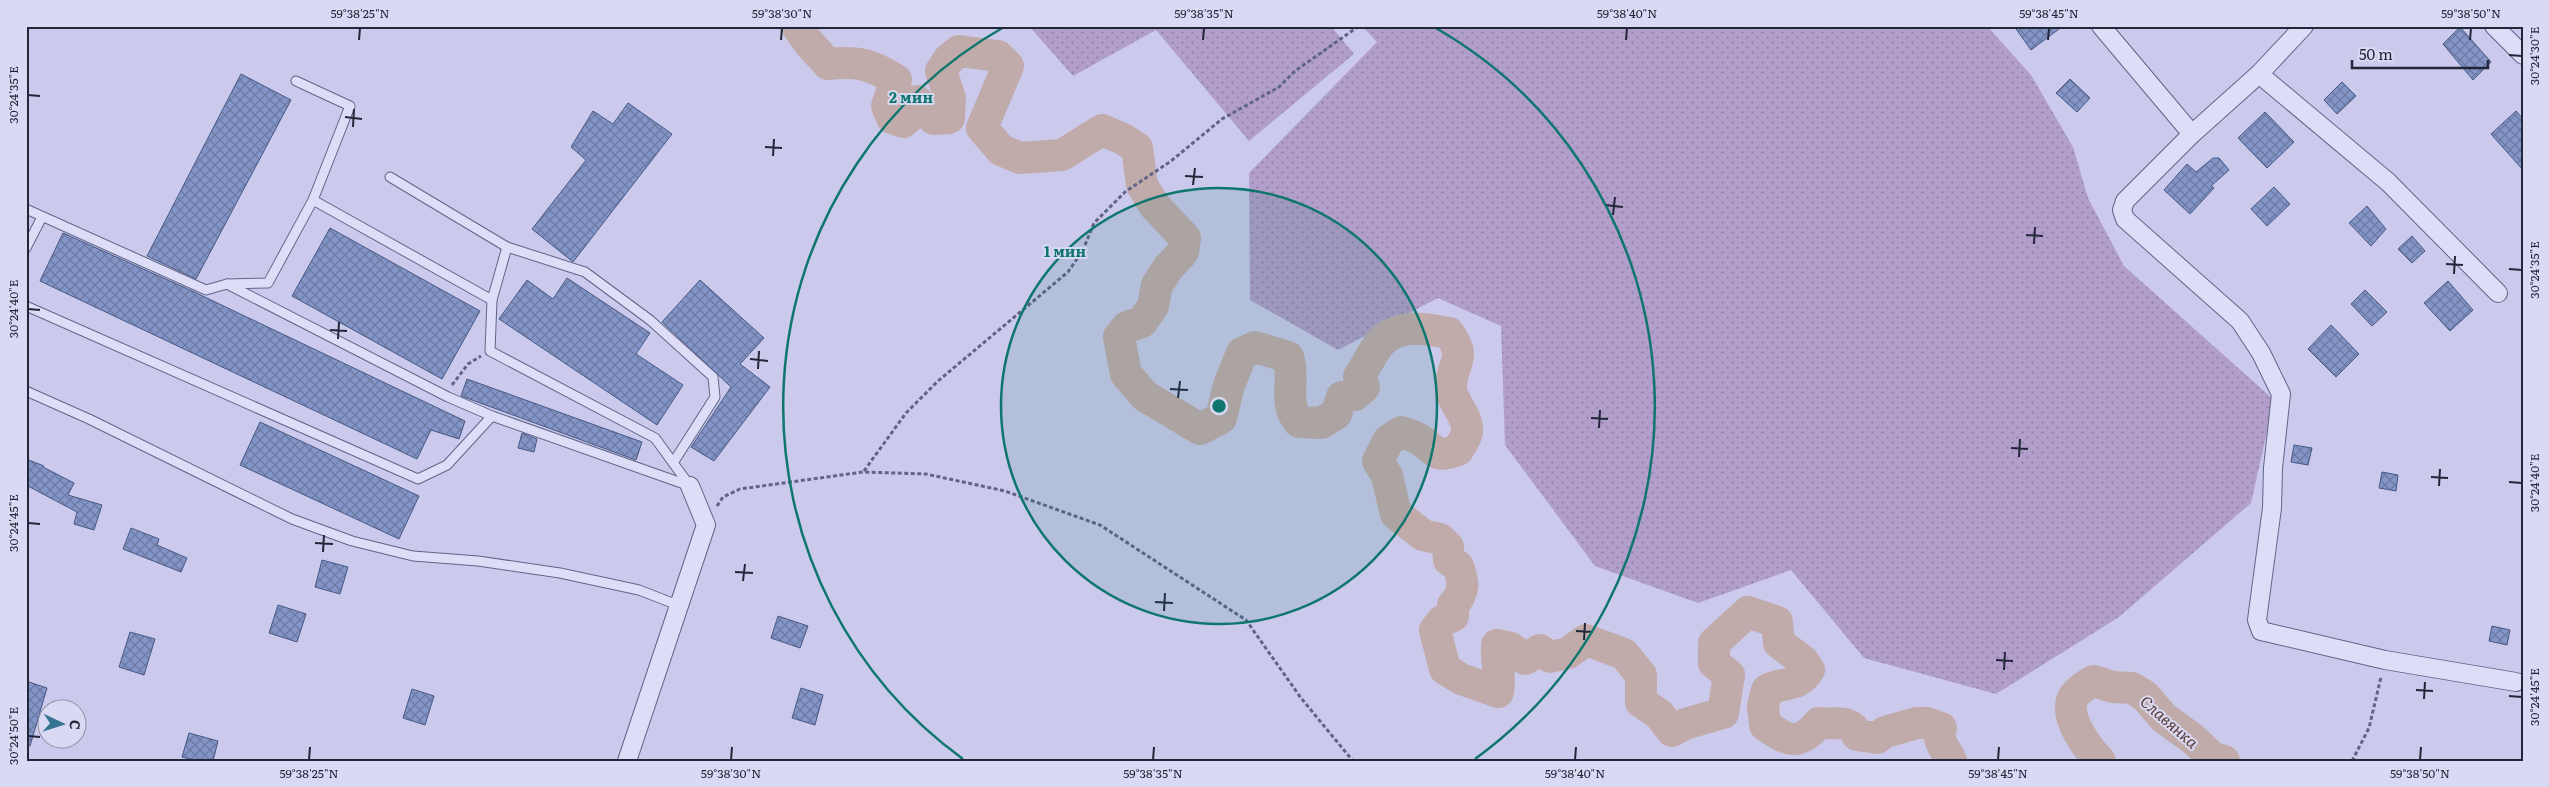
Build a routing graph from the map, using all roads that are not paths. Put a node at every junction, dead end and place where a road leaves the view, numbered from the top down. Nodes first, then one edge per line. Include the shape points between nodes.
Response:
1 (2101, 26) edge
2 (2304, 26) edge
3 (2494, 26) edge
4 (2523, 55) edge
5 (2259, 74) junction
6 (296, 81) dead end
7 (2192, 134) junction
8 (390, 177) dead end
9 (313, 200) junction
10 (26, 209) edge
11 (42, 217) junction
12 (507, 247) junction
13 (26, 248) edge
14 (227, 284) junction
15 (2498, 293) dead end
16 (492, 300) junction
17 (26, 306) edge
18 (26, 391) edge
19 (492, 416) junction
20 (673, 463) junction
21 (690, 486) junction
22 (680, 606) junction
23 (2516, 682) dead end
24 (627, 761) edge

1 - 7 street
2 - 5 street
3 - 4 street
5 - 7 street
5 - 15 street via 2388,182
6 - 9 lane via 350,106
7 - 23 street via 2125,201 2122,210 2125,219 2240,321 2261,353 2281,394 2272,508 2257,620 2261,631 2385,660
8 - 12 lane
9 - 14 lane via 268,283
9 - 16 lane
10 - 11 lane
11 - 13 lane
11 - 14 lane via 206,290
12 - 16 lane
12 - 20 lane via 586,272 650,320 713,377 715,397
14 - 19 lane via 448,397
16 - 20 lane via 490,351 655,438
17 - 19 lane via 418,479 447,466
18 - 22 lane via 292,519 352,541 413,556 478,561 560,573 639,590
19 - 21 lane
20 - 21 lane
21 - 22 street via 706,525
22 - 24 street

